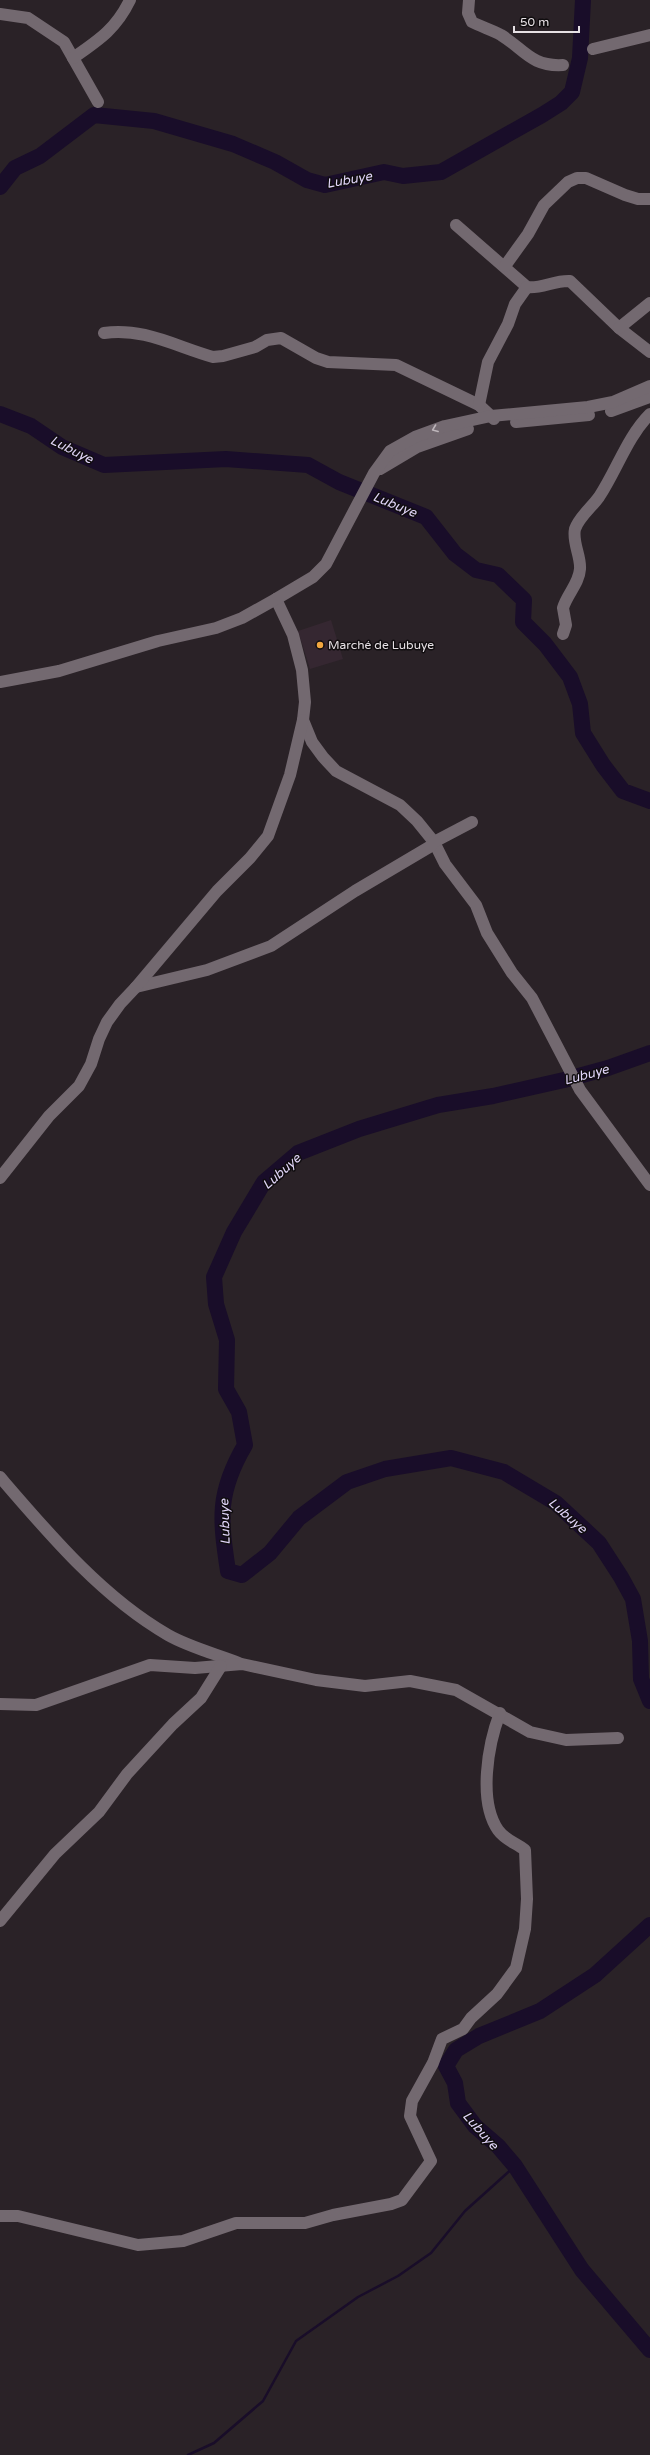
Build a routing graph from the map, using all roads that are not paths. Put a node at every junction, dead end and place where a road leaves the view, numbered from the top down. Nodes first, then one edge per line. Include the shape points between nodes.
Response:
1 (130, 0) edge
2 (469, 0) edge
3 (0, 14) edge
4 (650, 35) edge
5 (593, 49) dead end
6 (73, 58) junction
7 (563, 65) dead end
8 (98, 102) dead end
9 (650, 199) edge
10 (456, 225) dead end
11 (505, 266) junction
12 (527, 287) junction
13 (650, 303) edge
14 (619, 328) junction
15 (104, 333) dead end
16 (650, 352) edge
17 (650, 386) edge
18 (650, 397) edge
19 (479, 405) junction
20 (650, 414) edge
21 (494, 420) junction
22 (276, 600) junction
23 (563, 634) dead end
24 (0, 682) edge
25 (303, 720) junction
26 (472, 822) dead end
27 (434, 842) junction
28 (136, 987) junction
29 (0, 1178) edge
30 (650, 1185) edge
31 (0, 1477) edge
32 (242, 1664) junction
33 (221, 1666) junction
34 (0, 1704) edge
35 (500, 1713) junction
36 (618, 1738) dead end
37 (0, 1921) edge
38 (0, 2216) edge

1 - 6 street via 121,18 104,37
2 - 7 street via 468,13 472,22 501,36 532,60 551,66
3 - 6 street via 28,18 64,42
4 - 5 street
6 - 8 street
9 - 11 street via 638,199 586,178 568,182 544,206
10 - 11 street
11 - 12 street
12 - 14 street via 534,288 561,280 570,281
12 - 19 street via 515,304 508,324 488,362
13 - 14 street
14 - 16 street
15 - 19 street via 139,332 213,356 223,356 255,347 267,340 280,338 328,362 396,365
17 - 21 street via 613,402
18 - 21 street via 615,410 587,415
19 - 21 street
20 - 23 street via 635,431 631,443 599,496 576,527 575,538 580,570 574,590 563,608 566,625
21 - 22 street via 417,447 372,476 326,564 313,577
22 - 24 street via 216,628 158,641 59,671
22 - 25 street via 294,635 302,670 305,702
25 - 27 street via 312,742 336,771 400,805
25 - 28 street via 290,775 268,836 198,912
26 - 27 street
27 - 28 street via 271,946 207,970
27 - 30 street via 445,864 476,905 487,933 512,973 532,998 580,1090
28 - 29 street via 107,1022 91,1064 79,1086 49,1116
31 - 32 street via 76,1560 133,1612 170,1636
32 - 33 street
32 - 35 street via 316,1680 365,1686 410,1681 456,1690
33 - 34 street via 195,1668 150,1665 36,1705
33 - 37 street via 201,1698 127,1774 99,1812 54,1854
35 - 36 street via 530,1732 566,1740
35 - 38 street via 489,1745 488,1796 497,1829 506,1839 525,1850 527,1899 521,1953 516,1968 497,1994 463,2029 442,2039 436,2050 433,2063 412,2101 410,2116 431,2161 402,2200 305,2223 236,2223 183,2241 138,2245 18,2216

